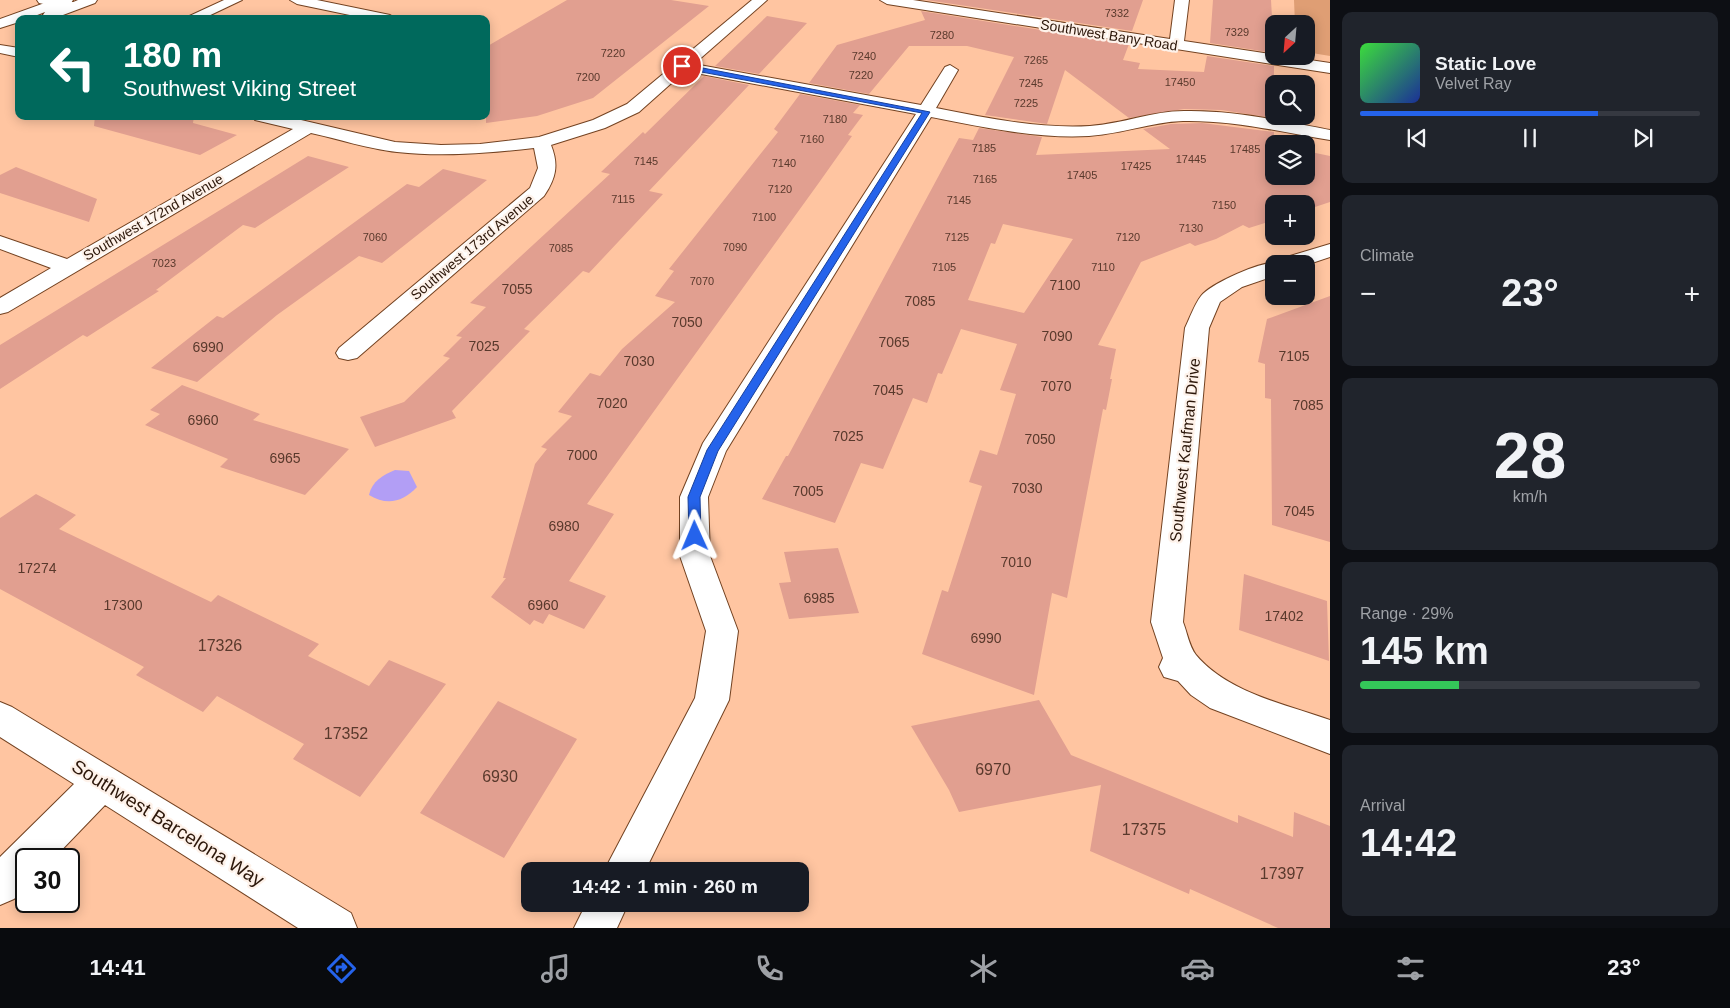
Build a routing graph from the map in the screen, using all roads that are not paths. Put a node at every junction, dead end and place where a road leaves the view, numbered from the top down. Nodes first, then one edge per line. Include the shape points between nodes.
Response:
1 (90, 0) edge
2 (235, 0) edge
3 (297, 0) edge
4 (760, 0) edge
5 (887, 0) edge
6 (1182, 0) edge
7 (60, 2) edge
8 (25, 15) edge
9 (44, 15) edge
10 (199, 15) edge
11 (370, 15) edge
12 (15, 18) edge
13 (0, 24) edge
14 (15, 27) edge
15 (0, 33) edge
16 (1177, 45) junction
17 (0, 49) edge
18 (15, 53) edge
19 (682, 66) junction
20 (1329, 68) edge
21 (950, 70) dead end
22 (1329, 85) edge
23 (926, 112) junction
24 (276, 120) edge
25 (307, 128) junction
26 (1330, 136) edge
27 (541, 142) junction
28 (0, 242) edge
29 (1330, 250) edge
30 (1315, 255) edge
31 (68, 267) junction
32 (1265, 272) edge
33 (0, 307) edge
34 (348, 353) dead end
35 (0, 718) edge
36 (1330, 737) edge
37 (102, 782) junction
38 (629, 862) edge
39 (0, 885) edge
40 (604, 912) edge
41 (336, 928) edge
42 (595, 928) edge

1 - 7 street
2 - 10 street
3 - 11 street
4 - 19 street
5 - 16 street, Southwest Bany Road
6 - 16 street
7 - 8 street
7 - 9 street
12 - 13 street
14 - 15 street
16 - 20 street, Southwest Bany Road
17 - 18 street
19 - 23 street
19 - 27 street via 633,108 599,124
20 - 22 street
21 - 23 street
23 - 26 street via 1058,132 1102,130 1182,116 1231,119
23 - 38 street via 710,458 694,497 696,556 722,631 712,700
24 - 25 street
25 - 27 street via 395,147 470,149
25 - 31 street, Southwest 172nd Avenue
27 - 34 street, Southwest 173rd Avenue via 548,161 548,175 537,192
28 - 31 street
29 - 30 street
31 - 33 street, Southwest 172nd Avenue
32 - 36 street, Southwest Kaufman Drive via 1234,282 1210,299 1197,328 1167,622 1179,665 1203,684 1222,697
35 - 37 street, Southwest Barcelona Way
37 - 39 street
37 - 41 street, Southwest Barcelona Way
40 - 42 street

